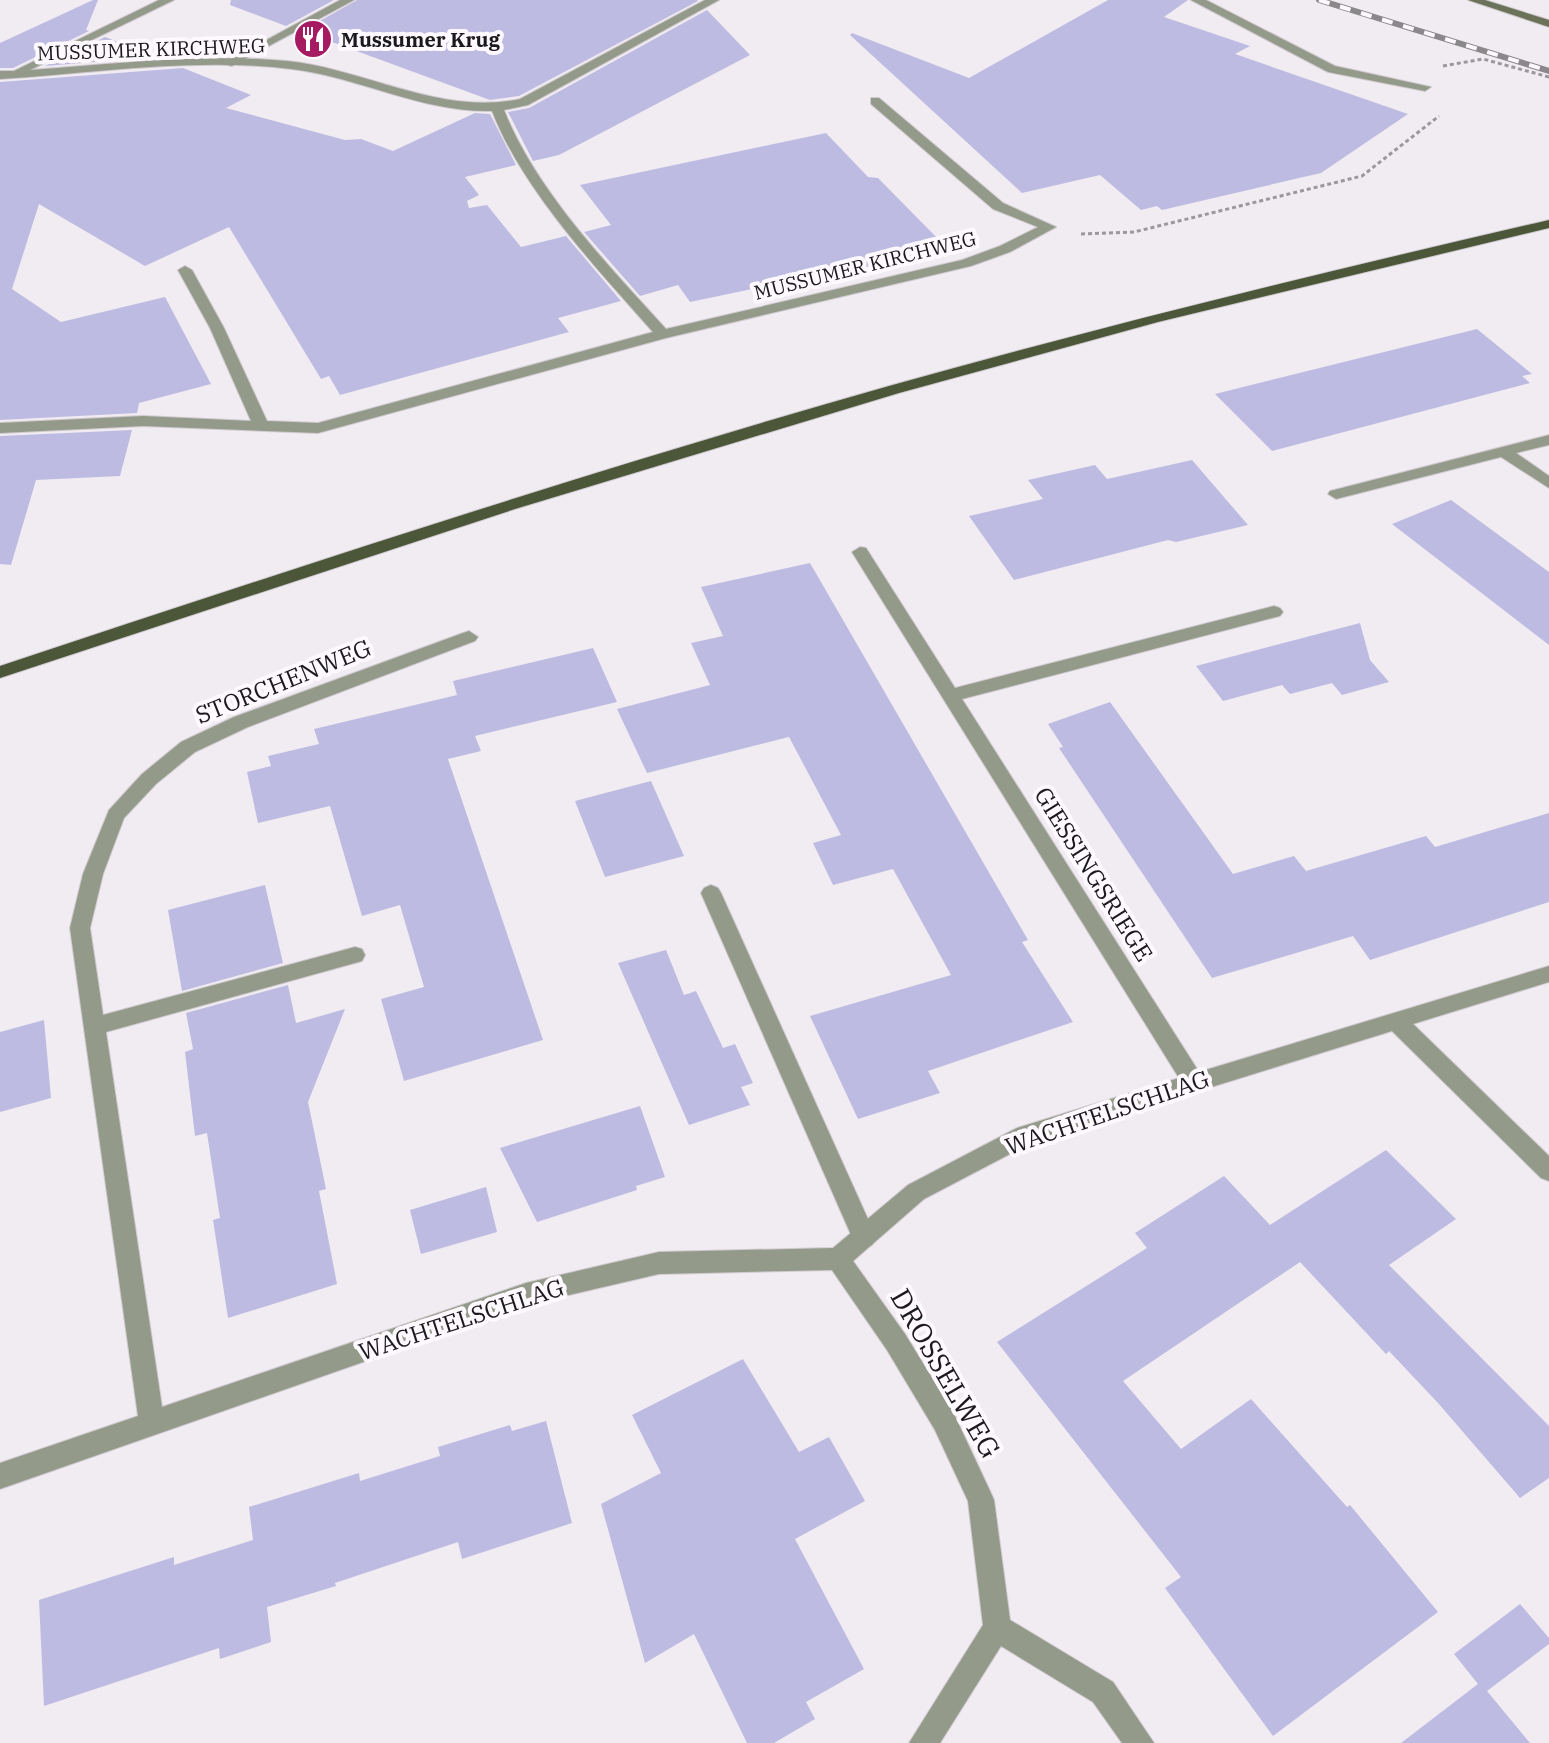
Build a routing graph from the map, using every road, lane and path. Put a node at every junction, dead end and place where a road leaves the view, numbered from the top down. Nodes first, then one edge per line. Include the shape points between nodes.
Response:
1 (168, 0) edge
2 (348, 0) edge
3 (713, 0) edge
4 (1197, 0) edge
5 (1474, 0) edge
6 (1549, 24) edge
7 (228, 64) junction
8 (5, 75) edge
9 (1549, 77) edge
10 (1425, 87) junction
11 (875, 101) dead end
12 (498, 110) junction
13 (1549, 224) edge
14 (1049, 227) junction
15 (185, 270) dead end
16 (663, 334) junction
17 (262, 427) junction
18 (0, 428) edge
19 (1549, 440) edge
20 (1504, 452) junction
21 (1549, 483) edge
22 (1336, 494) dead end
23 (860, 552) dead end
24 (1274, 612) dead end
25 (469, 637) dead end
26 (0, 672) edge
27 (951, 695) junction
28 (711, 893) dead end
29 (355, 955) dead end
30 (1549, 974) edge
31 (1396, 1021) junction
32 (93, 1027) junction
33 (1193, 1081) junction
34 (1549, 1171) edge
35 (864, 1237) junction
36 (838, 1259) junction
37 (152, 1424) junction
38 (0, 1476) edge
39 (997, 1628) junction
40 (923, 1743) edge
41 (1140, 1743) edge

1 - 8 street
2 - 7 street
3 - 12 street via 524,102
4 - 10 street via 1332,69
5 - 6 street
7 - 8 street, MUSSUMER KIRCHWEG
7 - 12 street, MUSSUMER KIRCHWEG via 328,71 446,104
9 - 10 path via 1483,59 1432,70
10 - 14 path via 1443,112 1362,176 1134,232 1091,236
11 - 14 street, MUSSUMER KIRCHWEG via 998,206
12 - 16 street via 578,239
13 - 26 main road via 1019,354 655,461
14 - 16 street, MUSSUMER KIRCHWEG via 966,263
15 - 17 street
16 - 17 street, MUSSUMER KIRCHWEG via 331,425
17 - 18 street, MUSSUMER KIRCHWEG via 143,421
19 - 20 street
20 - 21 street
20 - 22 street
23 - 27 street, GIESSINGSRIEGE
24 - 27 street
25 - 32 street, STORCHENWEG via 241,722 188,747 149,779 116,815 93,874 80,928
27 - 33 street, GIESSINGSRIEGE
28 - 35 street
29 - 32 street
30 - 31 street, WACHTELSCHLAG
31 - 33 street, WACHTELSCHLAG
31 - 34 street
32 - 37 street, STORCHENWEG
33 - 35 street, WACHTELSCHLAG via 1025,1135 916,1192
35 - 36 street, WACHTELSCHLAG
36 - 37 street, WACHTELSCHLAG via 659,1263 526,1294
36 - 39 street, DROSSELWEG via 944,1421 981,1500
37 - 38 street, WACHTELSCHLAG
39 - 40 street
39 - 41 street via 1103,1692

